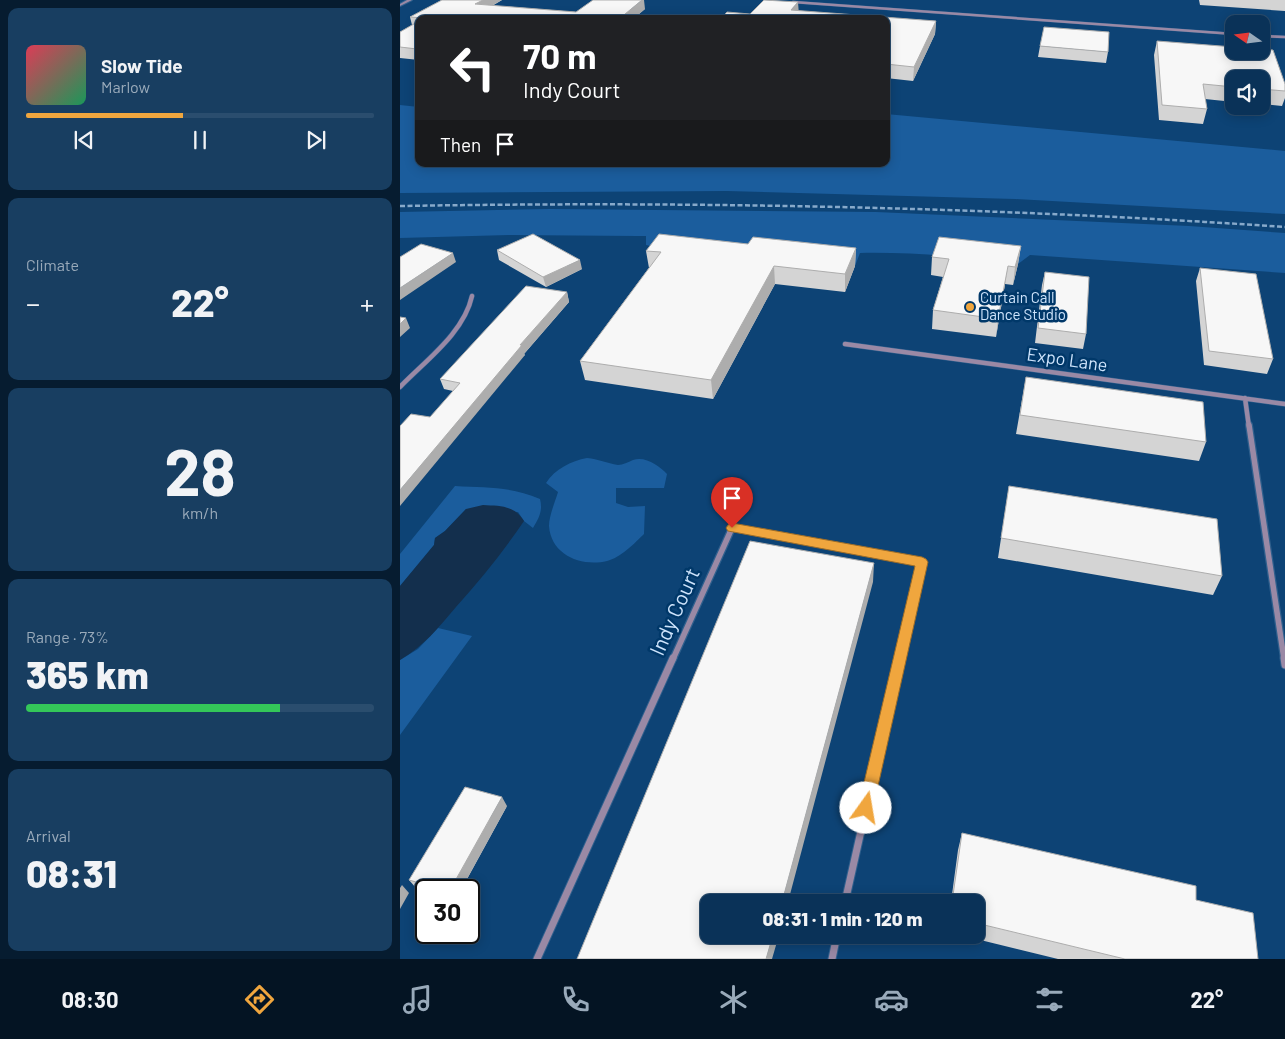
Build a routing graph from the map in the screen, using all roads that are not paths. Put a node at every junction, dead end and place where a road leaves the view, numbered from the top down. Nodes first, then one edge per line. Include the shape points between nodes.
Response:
1 (410, 0) edge
2 (784, 1) edge
3 (400, 5) edge
4 (1225, 33) edge
5 (1270, 36) edge
6 (1285, 37) edge
7 (472, 296) dead end
8 (845, 344) dead end
9 (400, 380) edge
10 (406, 380) junction
11 (400, 387) edge
12 (1245, 398) junction
13 (1285, 404) edge
14 (1285, 665) edge
15 (847, 894) edge
16 (835, 944) edge
17 (538, 959) edge
18 (832, 959) edge

1 - 3 street
2 - 4 street
5 - 6 street
7 - 10 street via 473,302 461,324
8 - 12 street, Expo Lane
9 - 10 street
10 - 11 street
12 - 13 street, Expo Lane
12 - 14 street
15 - 17 street, Indy Court via 922,562 732,528
16 - 18 street

